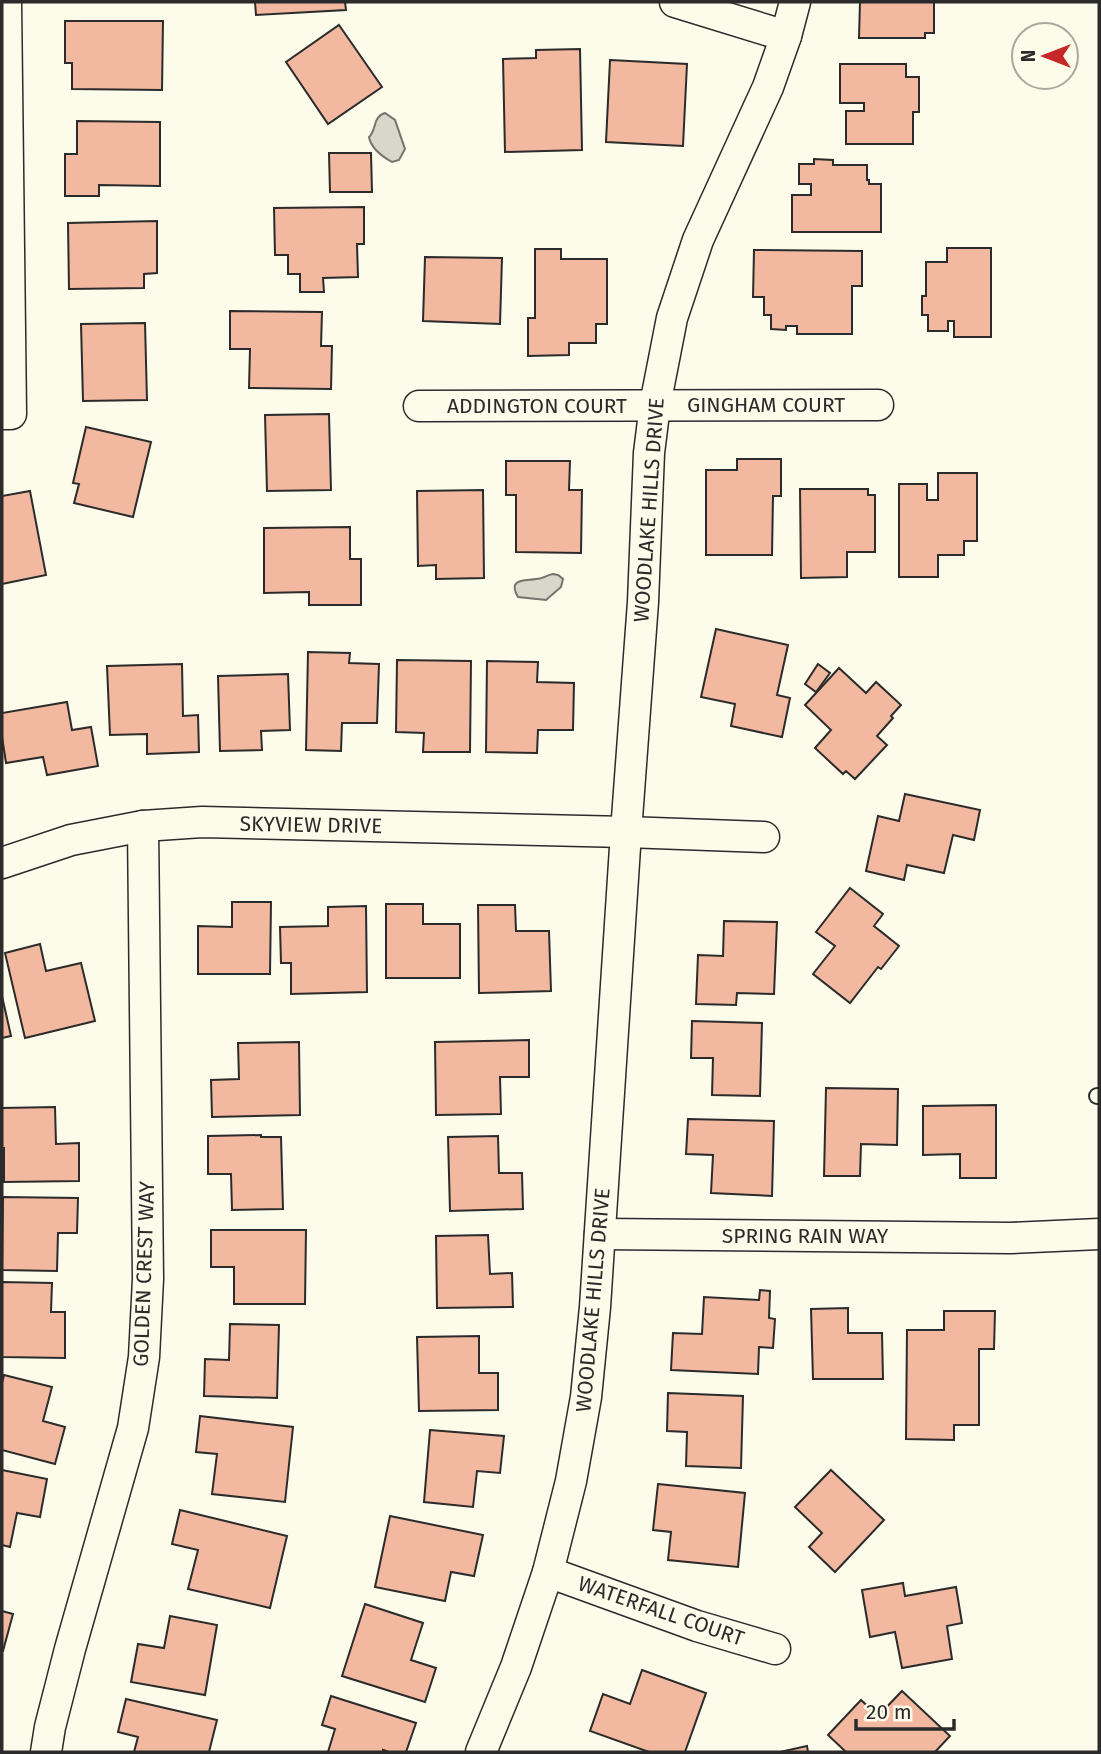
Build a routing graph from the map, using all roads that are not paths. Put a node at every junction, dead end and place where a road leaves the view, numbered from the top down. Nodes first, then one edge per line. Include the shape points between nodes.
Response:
1 (6, 2) edge
2 (675, 2) edge
3 (795, 2) edge
4 (786, 36) junction
5 (654, 405) junction
6 (878, 405) dead end
7 (419, 407) dead end
8 (2, 414) edge
9 (143, 826) junction
10 (626, 832) junction
11 (764, 837) dead end
12 (2, 863) edge
13 (600, 1234) junction
14 (1099, 1234) edge
15 (548, 1573) junction
16 (775, 1649) dead end
17 (46, 1752) edge
18 (481, 1752) edge

1 - 8 street via 11,414
2 - 4 street
3 - 4 street, WOODLAKE HILLS DRIVE
4 - 5 street, WOODLAKE HILLS DRIVE via 768,88 698,240 673,318
5 - 6 street, GINGHAM COURT
5 - 7 street, ADDINGTON COURT
5 - 10 street, WOODLAKE HILLS DRIVE
9 - 10 street, SKYVIEW DRIVE via 202,822
9 - 12 street, SKYVIEW DRIVE via 71,839
9 - 17 street, GOLDEN CREST WAY via 148,1279 144,1357 133,1428 70,1649
10 - 11 street
10 - 13 street, WOODLAKE HILLS DRIVE
13 - 14 street, SPRING RAIN WAY via 1010,1238
13 - 15 street, WOODLAKE HILLS DRIVE via 586,1397
15 - 16 street, WATERFALL COURT
15 - 18 street, WOODLAKE HILLS DRIVE

